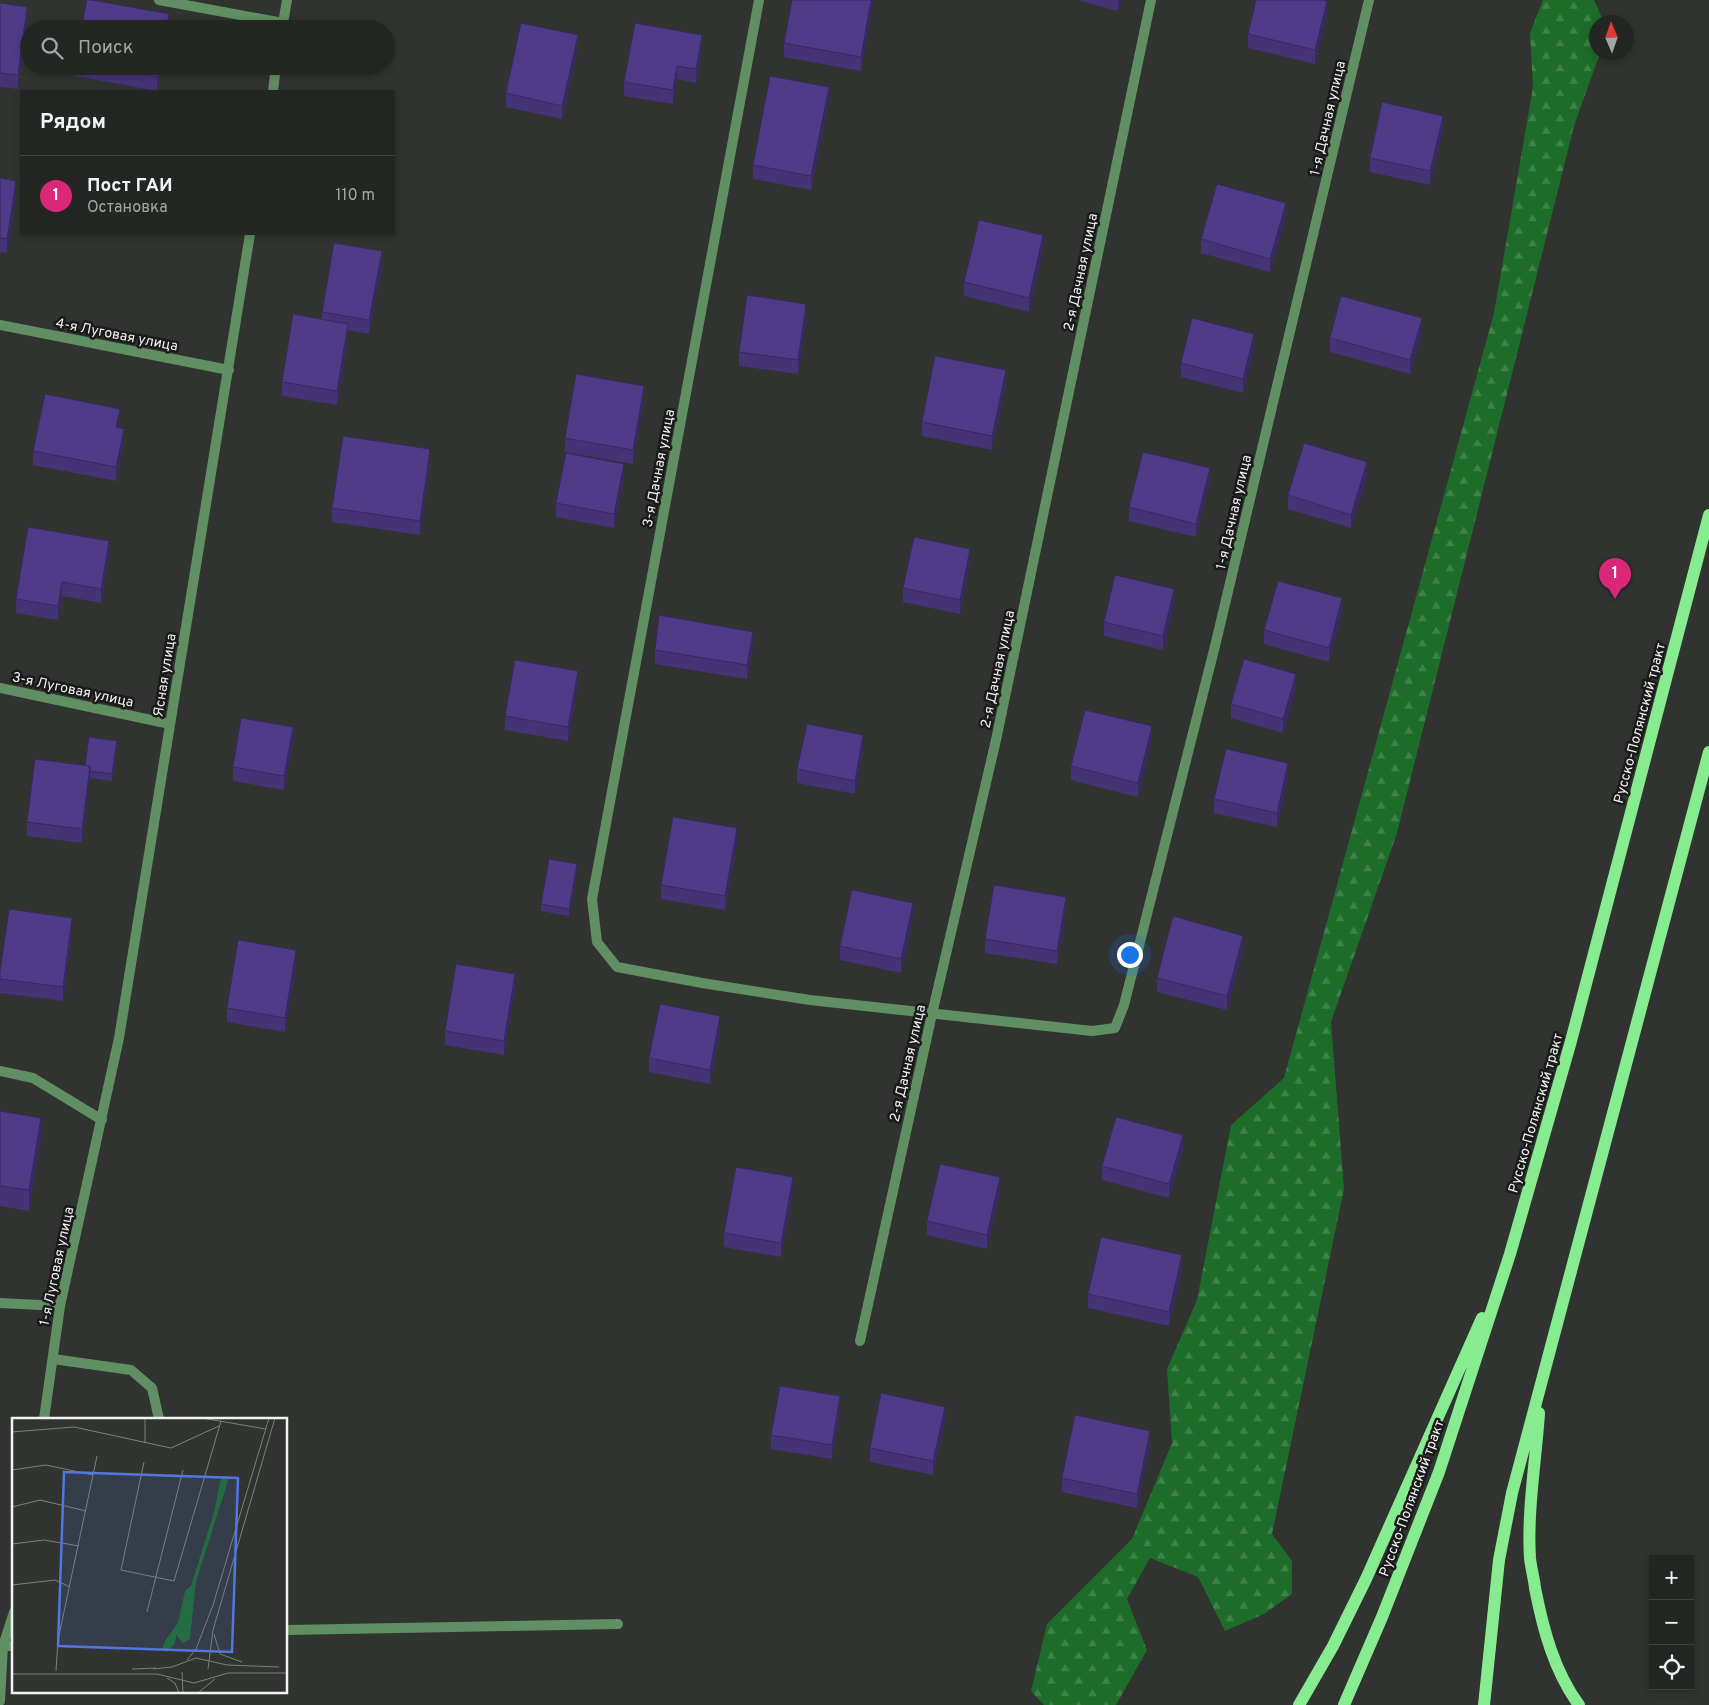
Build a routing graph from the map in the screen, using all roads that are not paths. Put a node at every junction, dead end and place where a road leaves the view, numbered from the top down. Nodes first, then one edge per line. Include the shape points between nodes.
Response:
1 (159, 0) edge
2 (287, 0) edge
3 (759, 0) edge
4 (1151, 0) edge
5 (1369, 0) edge
6 (254, 20) edge
7 (284, 20) edge
8 (275, 75) edge
9 (272, 90) edge
10 (250, 235) edge
11 (0, 325) edge
12 (229, 370) junction
13 (1709, 516) edge
14 (0, 688) edge
15 (170, 724) junction
16 (1709, 752) edge
17 (932, 1014) junction
18 (0, 1071) edge
19 (102, 1120) junction
20 (1510, 1254) junction
21 (0, 1303) edge
22 (60, 1306) junction
23 (860, 1341) dead end
24 (53, 1359) junction
25 (1542, 1381) junction
26 (44, 1418) edge
27 (159, 1418) edge
28 (12, 1617) edge
29 (618, 1624) dead end
30 (288, 1630) edge
31 (1, 1646) edge
32 (0, 1701) edge
33 (1299, 1705) edge
34 (1344, 1705) edge
35 (1484, 1705) edge
36 (1580, 1705) edge

1 - 6 street
2 - 7 street
3 - 17 street, 3-я Дачная улица via 592,899 597,942 617,967 702,984
4 - 17 street, 2-я Дачная улица via 998,730
5 - 17 street, 1-я Дачная улица via 1215,646 1124,1005 1115,1028 1092,1031
8 - 9 street
10 - 12 street, Ясная улица
11 - 12 street, 4-я Луговая улица
12 - 15 street, Ясная улица
13 - 20 main road, Русско-Полянский тракт via 1571,1041
14 - 15 street, 3-я Луговая улица
15 - 19 street, Ясная улица
16 - 25 main road
17 - 23 street, 2-я Дачная улица
18 - 19 street via 33,1078
19 - 22 street, 1-я Луговая улица
20 - 33 main road via 1366,1579
20 - 34 main road, Русско-Полянский тракт via 1439,1472
21 - 22 street
22 - 24 street, 1-я Луговая улица
24 - 26 street, 1-я Луговая улица
24 - 27 street via 131,1370 152,1388
25 - 35 main road via 1512,1493 1499,1560
25 - 36 main road via 1530,1559 1540,1616 1554,1659
28 - 31 street
29 - 30 street
31 - 32 street

